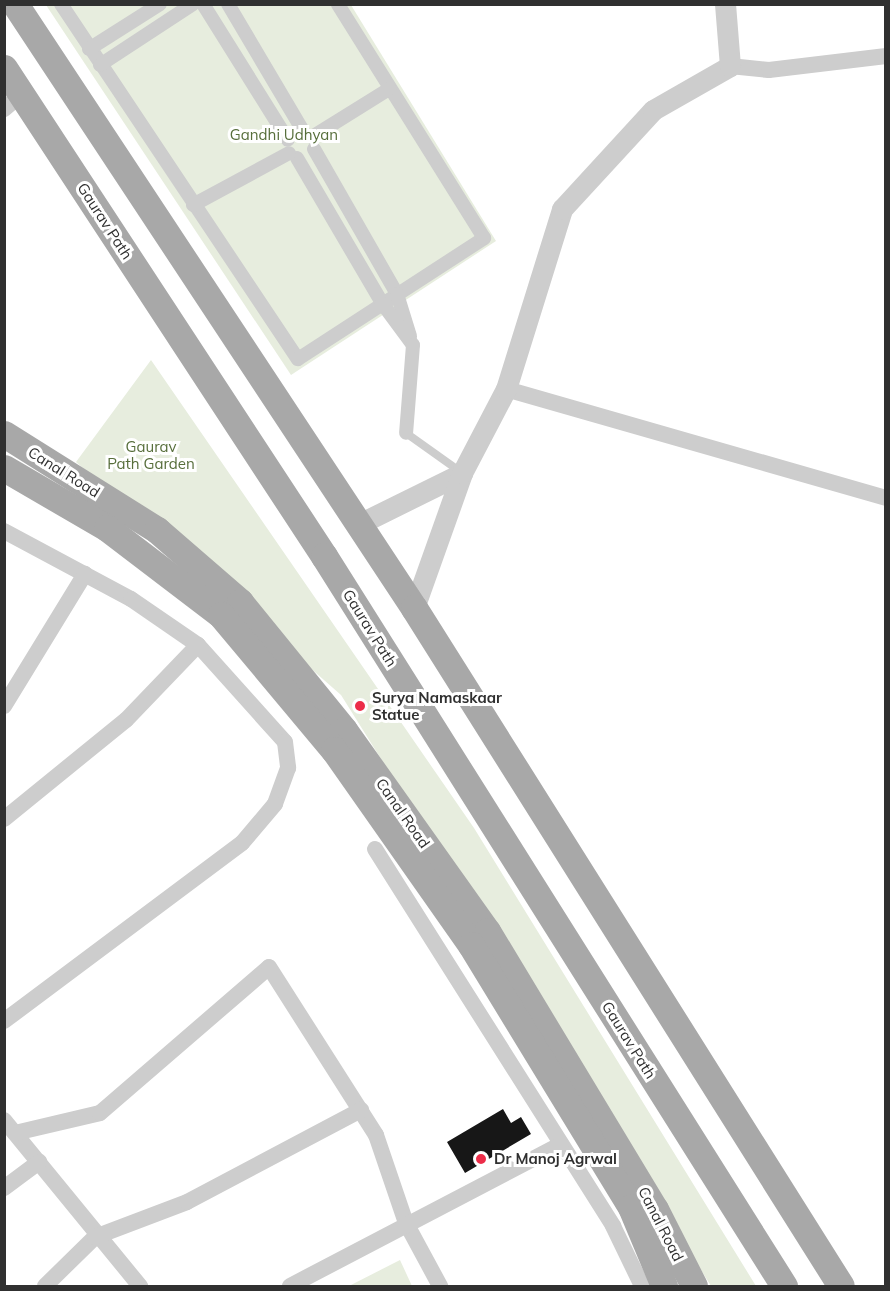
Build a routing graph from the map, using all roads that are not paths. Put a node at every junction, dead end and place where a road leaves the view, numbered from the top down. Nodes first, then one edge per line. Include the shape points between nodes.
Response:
1 (15, 4) edge
2 (61, 4) edge
3 (160, 4) edge
4 (193, 4) edge
5 (203, 4) edge
6 (228, 4) edge
7 (338, 4) edge
8 (725, 4) edge
9 (88, 49) junction
10 (885, 56) edge
11 (100, 65) junction
12 (730, 66) junction
13 (4, 68) edge
14 (389, 89) junction
15 (13, 101) edge
16 (310, 139) junction
17 (291, 150) junction
18 (193, 205) junction
19 (397, 294) junction
20 (382, 303) junction
21 (413, 345) junction
22 (506, 389) junction
23 (4, 434) edge
24 (406, 434) joint
25 (4, 468) edge
26 (462, 473) junction
27 (885, 498) edge
28 (358, 524) junction
29 (4, 531) edge
30 (85, 574) junction
31 (414, 608) junction
32 (198, 645) junction
33 (4, 706) edge
34 (4, 819) edge
35 (375, 849) dead end
36 (4, 1021) edge
37 (361, 1110) junction
38 (10, 1126) edge
39 (560, 1145) junction
40 (39, 1162) junction
41 (4, 1188) edge
42 (406, 1223) junction
43 (95, 1237) junction
44 (45, 1287) edge
45 (140, 1287) edge
46 (290, 1287) edge
47 (440, 1287) edge
48 (642, 1287) edge
49 (664, 1287) edge
50 (694, 1287) edge
51 (784, 1287) edge
52 (841, 1287) edge

1 - 28 main road
2 - 9 street
3 - 9 street
4 - 11 street
5 - 17 street
6 - 16 street
7 - 14 street
8 - 12 street
9 - 11 street
10 - 12 street via 769,70
11 - 18 street
12 - 22 street via 653,110 562,209
13 - 15 main road, Gaurav Path
14 - 16 street
14 - 19 street via 484,238
15 - 51 main road, Gaurav Path via 324,556
16 - 19 street
17 - 18 street
17 - 20 street
18 - 20 street via 298,359
19 - 20 street
19 - 21 street
20 - 21 street
21 - 24 street
22 - 26 street
22 - 27 street
23 - 50 main road, Canal Road via 157,530 232,595 344,730 487,931 656,1209
24 - 26 lane
25 - 49 main road via 107,528 221,615 334,750 471,945 631,1207
26 - 28 street
26 - 31 street
28 - 31 main road
29 - 30 street
30 - 32 street
30 - 33 street
31 - 52 main road
32 - 34 street via 126,720
32 - 36 street via 285,742 288,768 275,804 242,843 177,896
35 - 39 street
37 - 38 street via 269,967 100,1113
37 - 42 street via 376,1135
37 - 43 street via 188,1202
38 - 40 street
39 - 42 street
39 - 48 street via 613,1226
40 - 41 street
40 - 43 street
42 - 46 street
42 - 47 street
43 - 44 street
43 - 45 street

